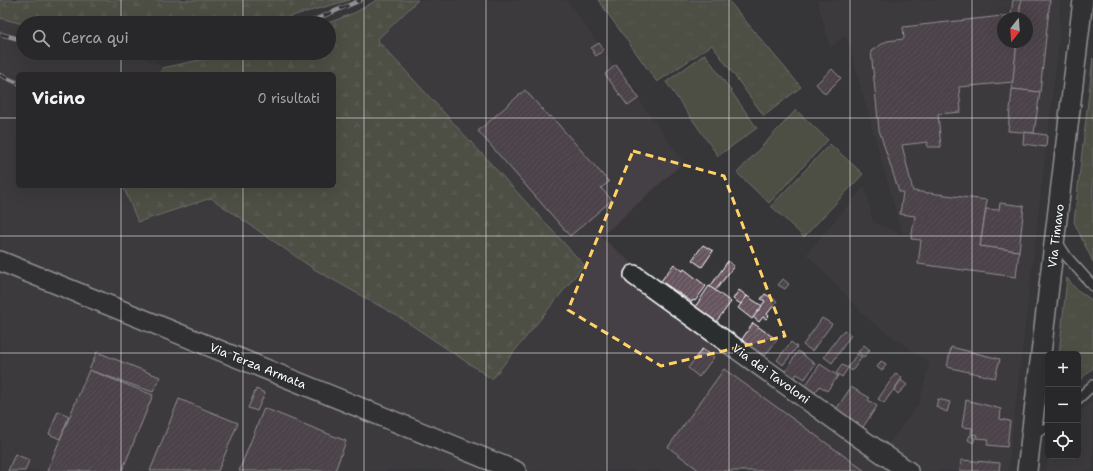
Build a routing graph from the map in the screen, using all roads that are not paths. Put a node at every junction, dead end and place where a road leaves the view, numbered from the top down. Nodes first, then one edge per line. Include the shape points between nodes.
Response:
1 (1083, 0) edge
2 (1056, 239) junction
3 (0, 260) edge
4 (634, 274) dead end
5 (1093, 286) edge
6 (1093, 385) edge
7 (1081, 396) edge
8 (1040, 431) edge
9 (516, 471) edge
10 (908, 471) edge
11 (1027, 471) edge

1 - 2 street, Via Timavo
2 - 5 lane via 1067,257
2 - 8 street, Via Timavo
3 - 9 street, Via Terza Armata
4 - 10 street, Via dei Tavoloni
6 - 7 lane
8 - 11 street, Via Timavo

